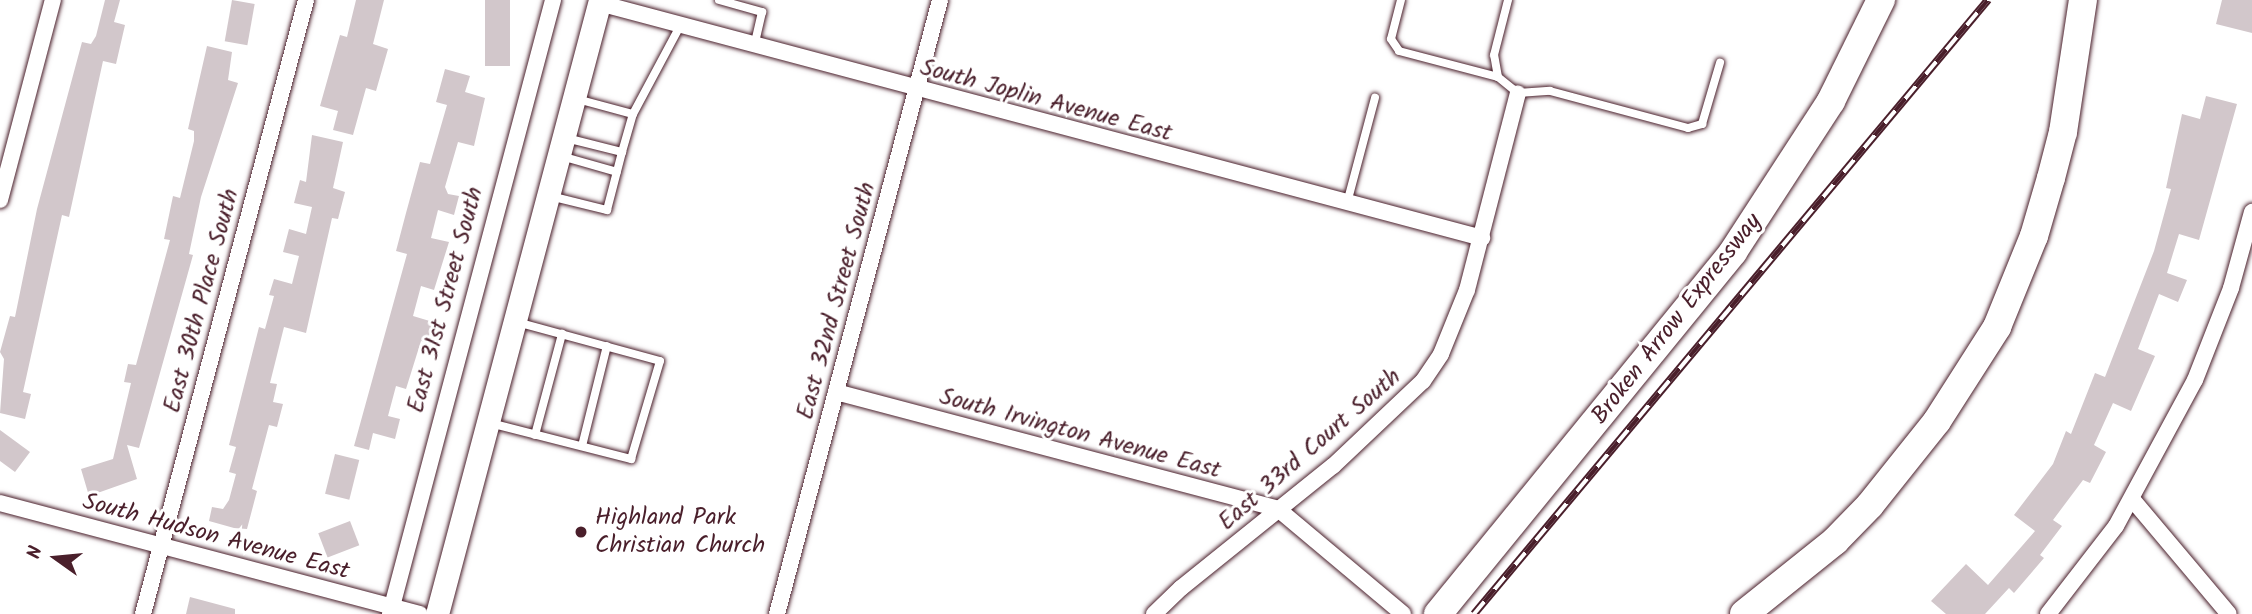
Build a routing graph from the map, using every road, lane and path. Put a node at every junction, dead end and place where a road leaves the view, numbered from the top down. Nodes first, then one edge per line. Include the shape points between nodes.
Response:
1 (53, 0) edge
2 (306, 0) edge
3 (553, 0) edge
4 (719, 0) edge
5 (940, 0) edge
6 (1401, 0) edge
7 (1508, 0) edge
8 (1881, 0) edge
9 (599, 1) edge
10 (2083, 1) edge
11 (680, 26) junction
12 (754, 47) junction
13 (1720, 64) dead end
14 (1498, 77) junction
15 (916, 90) junction
16 (1518, 93) junction
17 (574, 98) junction
18 (1375, 98) dead end
19 (633, 114) junction
20 (561, 146) junction
21 (622, 152) junction
22 (617, 172) junction
23 (548, 195) junction
24 (0, 200) edge
25 (1347, 204) junction
26 (2252, 212) edge
27 (1482, 238) junction
28 (514, 321) junction
29 (562, 334) junction
30 (607, 346) junction
31 (836, 392) junction
32 (487, 423) junction
33 (536, 435) junction
34 (582, 446) junction
35 (2132, 499) junction
36 (0, 503) edge
37 (1279, 509) junction
38 (160, 548) junction
39 (391, 610) edge
40 (143, 614) edge
41 (420, 614) edge
42 (437, 614) edge
43 (776, 614) edge
44 (1154, 614) edge
45 (1403, 614) edge
46 (1438, 614) edge
47 (1744, 614) edge
48 (2048, 614) edge
49 (2229, 614) edge

1 - 24 street
2 - 38 street, East 30th Place South
3 - 39 street, East 31st Street South
4 - 12 lane via 762,12
5 - 15 street, East 32nd Street South
6 - 14 lane via 1391,39 1399,51
7 - 14 lane via 1494,55
8 - 46 highway, Broken Arrow Expressway via 1831,101 1733,252
9 - 11 street, South Joplin Avenue East
9 - 17 main road
10 - 47 highway via 2052,178 1997,327 1937,421 1870,505 1835,541
11 - 12 street, South Joplin Avenue East
11 - 19 lane
12 - 15 street, South Joplin Avenue East
13 - 16 lane via 1702,124 1688,128 1550,91
14 - 16 lane
15 - 25 street, South Joplin Avenue East
15 - 31 street, East 32nd Street South
16 - 27 street, East 33rd Court South
17 - 19 lane
17 - 20 main road
18 - 25 lane
19 - 21 lane
20 - 21 lane
20 - 22 lane
20 - 23 main road
21 - 22 lane
22 - 23 lane via 607,210 602,212
23 - 28 main road
25 - 27 street, South Joplin Avenue East
26 - 35 street via 2231,288 2200,369
27 - 37 street, East 33rd Court South via 1454,327 1423,382
28 - 29 lane
28 - 32 main road
29 - 30 lane
29 - 33 lane
30 - 34 lane
30 - 34 lane via 660,361 631,458
31 - 37 street, South Irvington Avenue East
31 - 43 street, East 32nd Street South
32 - 33 lane
32 - 42 main road
33 - 34 lane
35 - 48 street
35 - 49 street
36 - 38 street, South Hudson Avenue East
37 - 44 street, East 33rd Court South
37 - 45 street, South Irvington Avenue East
38 - 39 street, South Hudson Avenue East
38 - 40 street, East 30th Place South
39 - 41 street, South Hudson Avenue East

